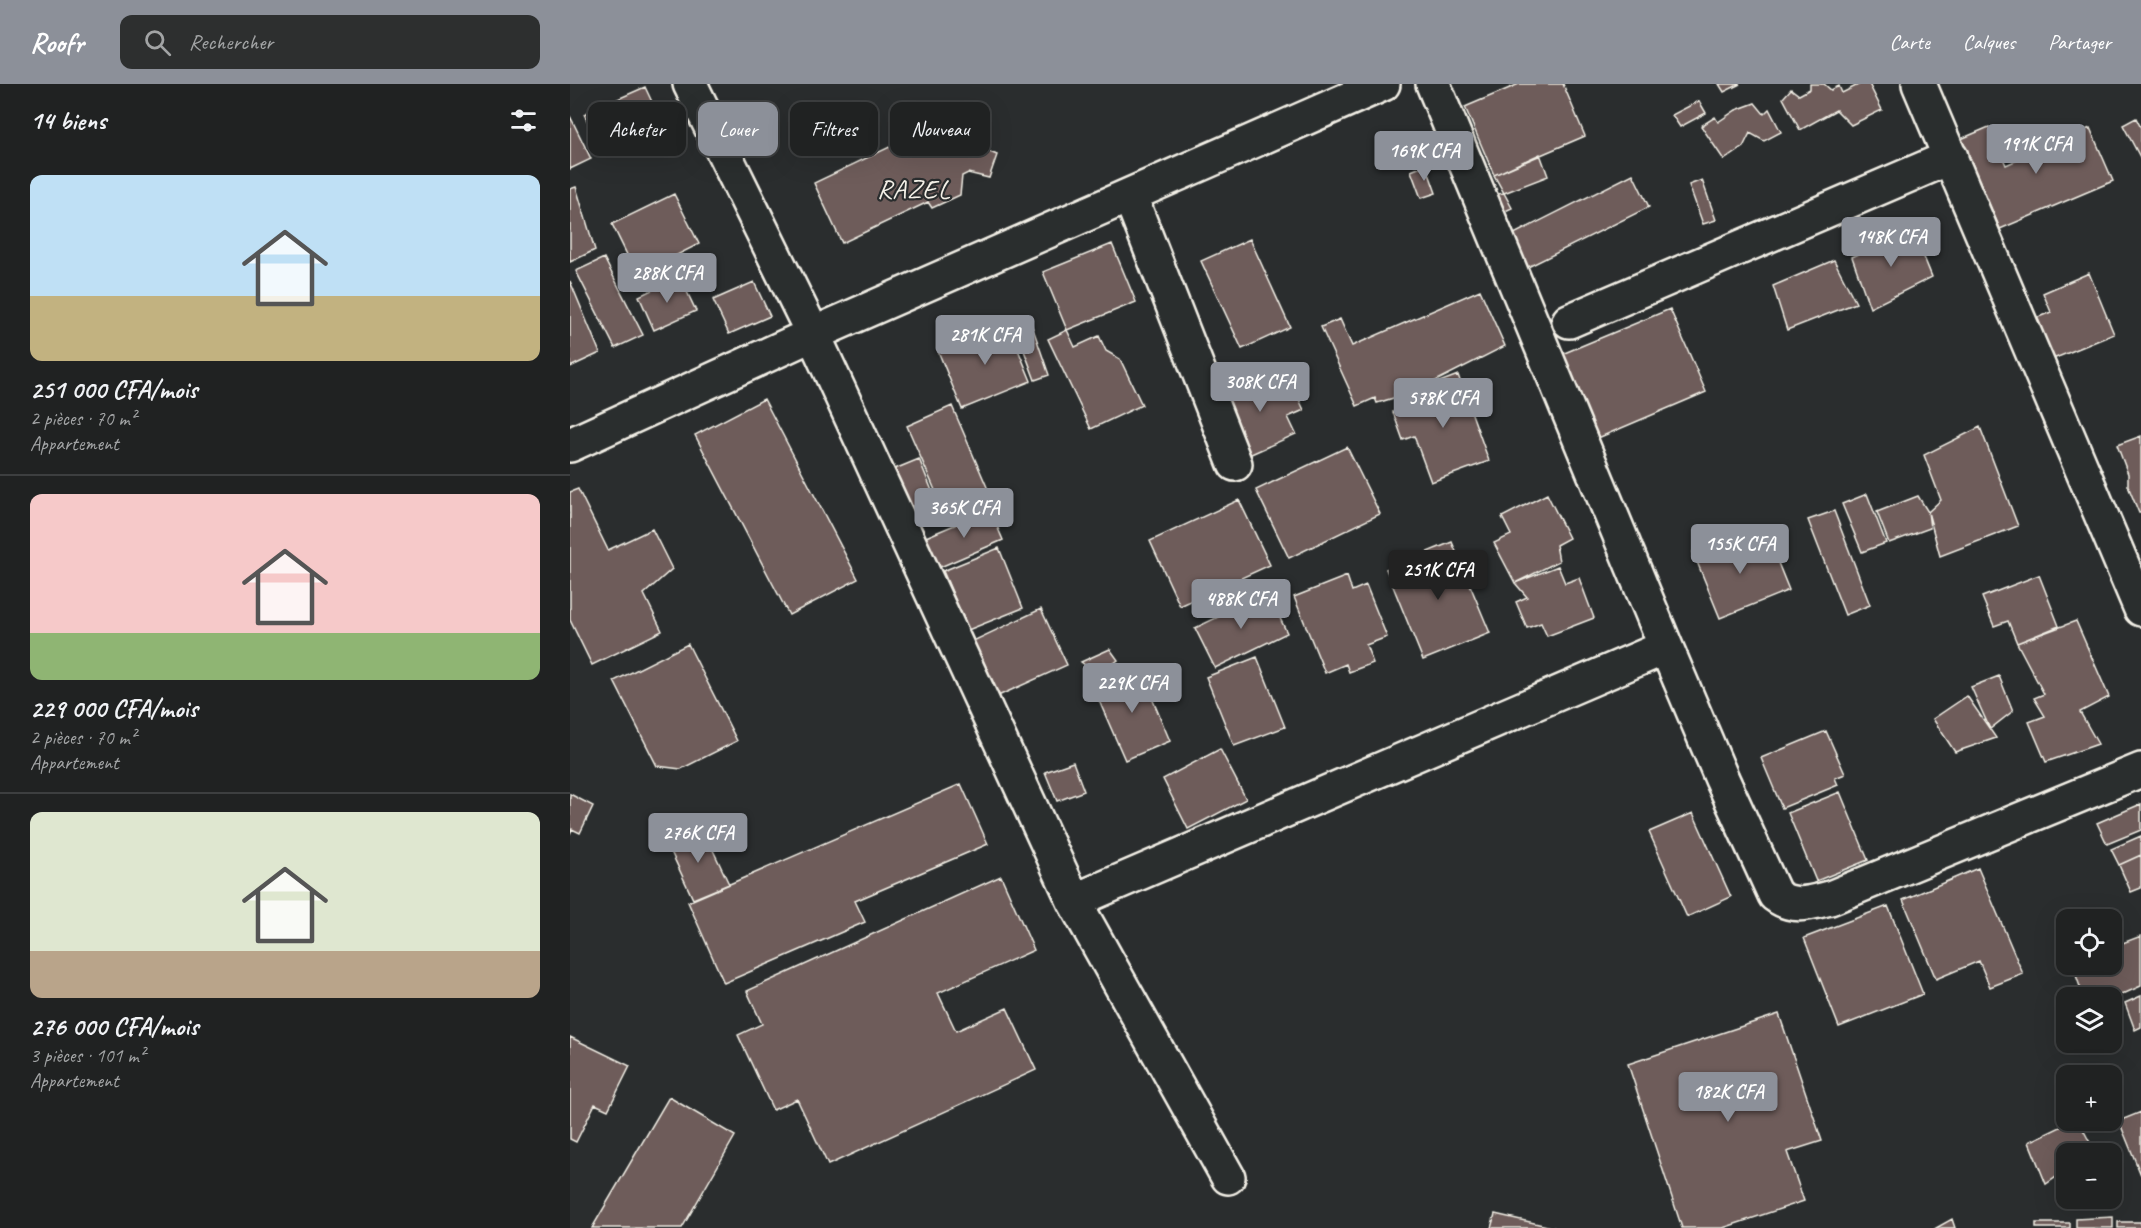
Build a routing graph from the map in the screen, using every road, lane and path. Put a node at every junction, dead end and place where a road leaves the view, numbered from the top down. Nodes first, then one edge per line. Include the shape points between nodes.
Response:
1 (690, 84) edge
2 (1383, 84) edge
3 (1433, 84) edge
4 (1919, 84) edge
5 (1950, 157) junction
6 (1130, 196) junction
7 (1569, 321) dead end
8 (813, 334) junction
9 (570, 445) edge
10 (1235, 464) dead end
11 (2141, 609) edge
12 (1666, 647) junction
13 (2141, 770) edge
14 (1074, 902) junction
15 (1228, 1177) dead end

1 - 8 street
2 - 6 street
3 - 12 street
4 - 5 street
5 - 7 street
5 - 11 street
6 - 8 street
6 - 10 street
8 - 9 street
8 - 14 street
12 - 13 street via 1765,874 1775,895 1785,902 1797,904 1830,898
12 - 14 street
14 - 15 street

